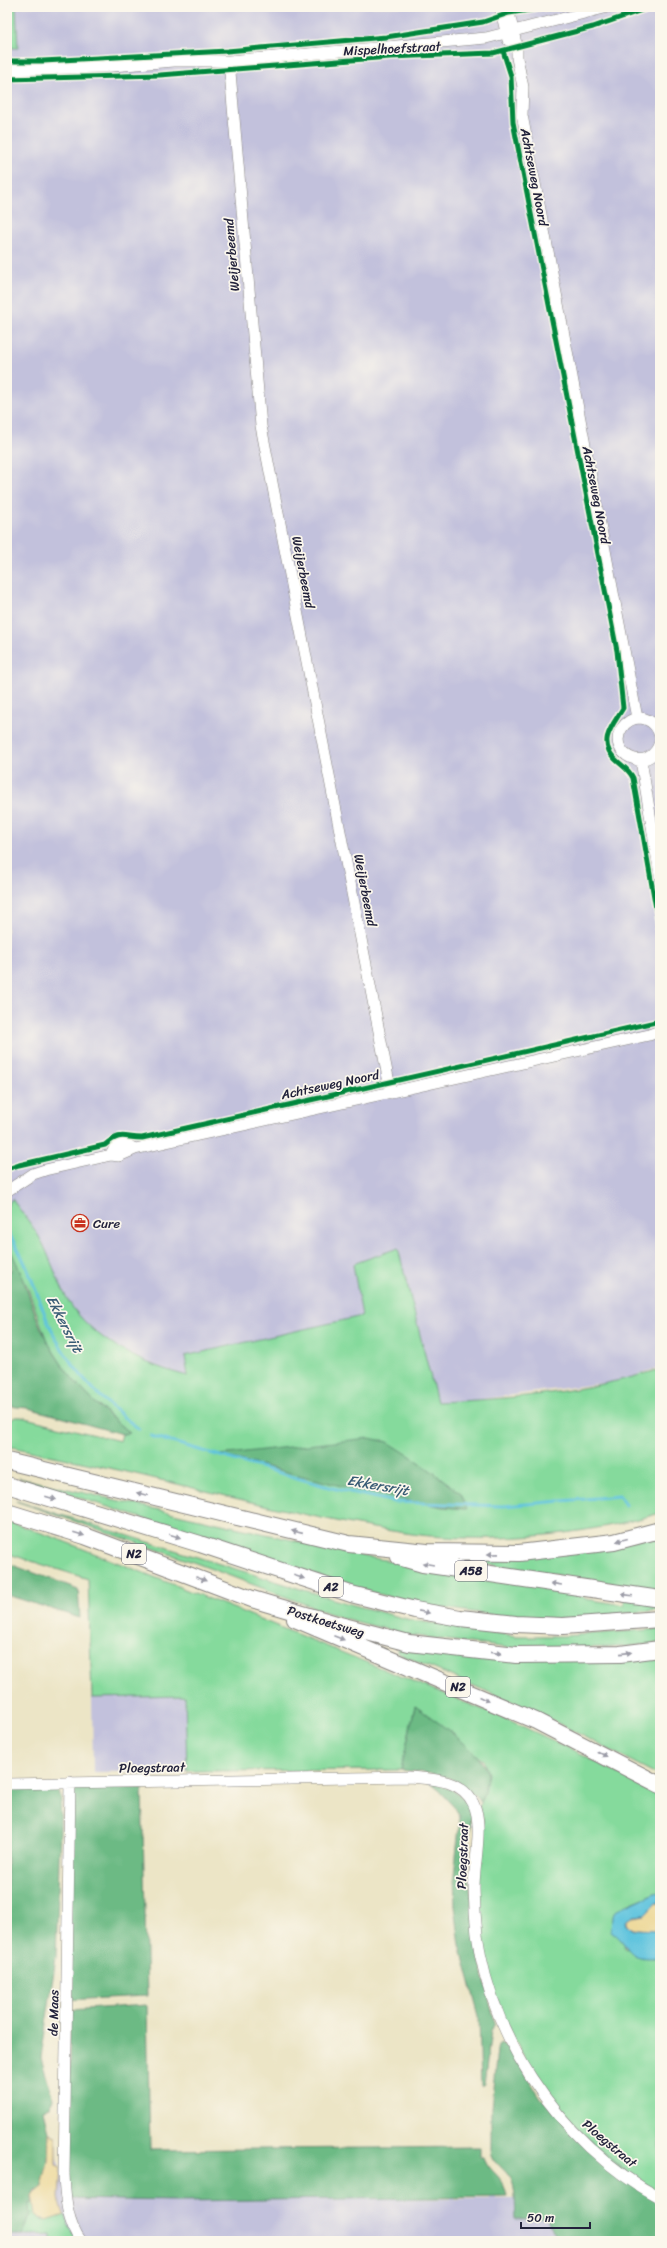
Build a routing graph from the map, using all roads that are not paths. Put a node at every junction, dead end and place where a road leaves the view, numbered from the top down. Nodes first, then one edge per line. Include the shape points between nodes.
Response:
1 (500, 7) edge
2 (506, 7) edge
3 (608, 7) edge
4 (510, 32) junction
5 (229, 61) junction
6 (7, 70) edge
7 (637, 718) junction
8 (660, 736) edge
9 (660, 742) edge
10 (641, 760) junction
11 (660, 874) edge
12 (660, 1031) edge
13 (391, 1093) junction
14 (7, 1191) edge
15 (10, 1462) edge
16 (10, 1486) edge
17 (11, 1513) edge
18 (660, 1530) edge
19 (349, 1544) junction
20 (252, 1598) junction
21 (660, 1599) edge
22 (660, 1619) edge
23 (660, 1649) edge
24 (70, 1782) junction
25 (7, 1784) edge
26 (660, 1785) edge
27 (660, 2198) edge
28 (81, 2241) edge

1 - 4 street, Achtseweg Noord
2 - 4 street, Achtseweg Noord
3 - 4 street, Mispelhoefstraat
4 - 5 street, Mispelhoefstraat via 479,38
4 - 7 street, Achtseweg Noord via 517,48 523,87 522,115
5 - 6 street, Mispelhoefstraat via 174,61 93,68
5 - 13 street, Weijerbeemd via 261,426
7 - 8 street via 649,720 658,729
7 - 10 street via 624,725 620,731 619,745 628,756
9 - 10 street via 654,754
10 - 11 street
12 - 13 street, Achtseweg Noord
13 - 14 street, Achtseweg Noord via 33,1174
19 -> 15 highway
16 -> 22 highway, A2 via 200,1544 351,1594 415,1610 460,1618 564,1626
17 -> 20 highway, Postkoetsweg / N2 via 86,1536
18 -> 19 highway via 614,1542 519,1553 427,1552
21 -> 19 highway, A58 via 423,1564
20 -> 23 highway, Postkoetsweg / N2 via 409,1643 516,1655 620,1654
20 -> 26 highway, N2 via 317,1630 395,1660 536,1721
24 - 25 street, Ploegstraat
24 - 27 street, Ploegstraat via 410,1777 440,1779 455,1784 472,1801 476,1809 475,1918 483,1963 504,2031 527,2070 565,2122 591,2148
24 - 28 street, de Maas via 64,2174 65,2200 76,2234

